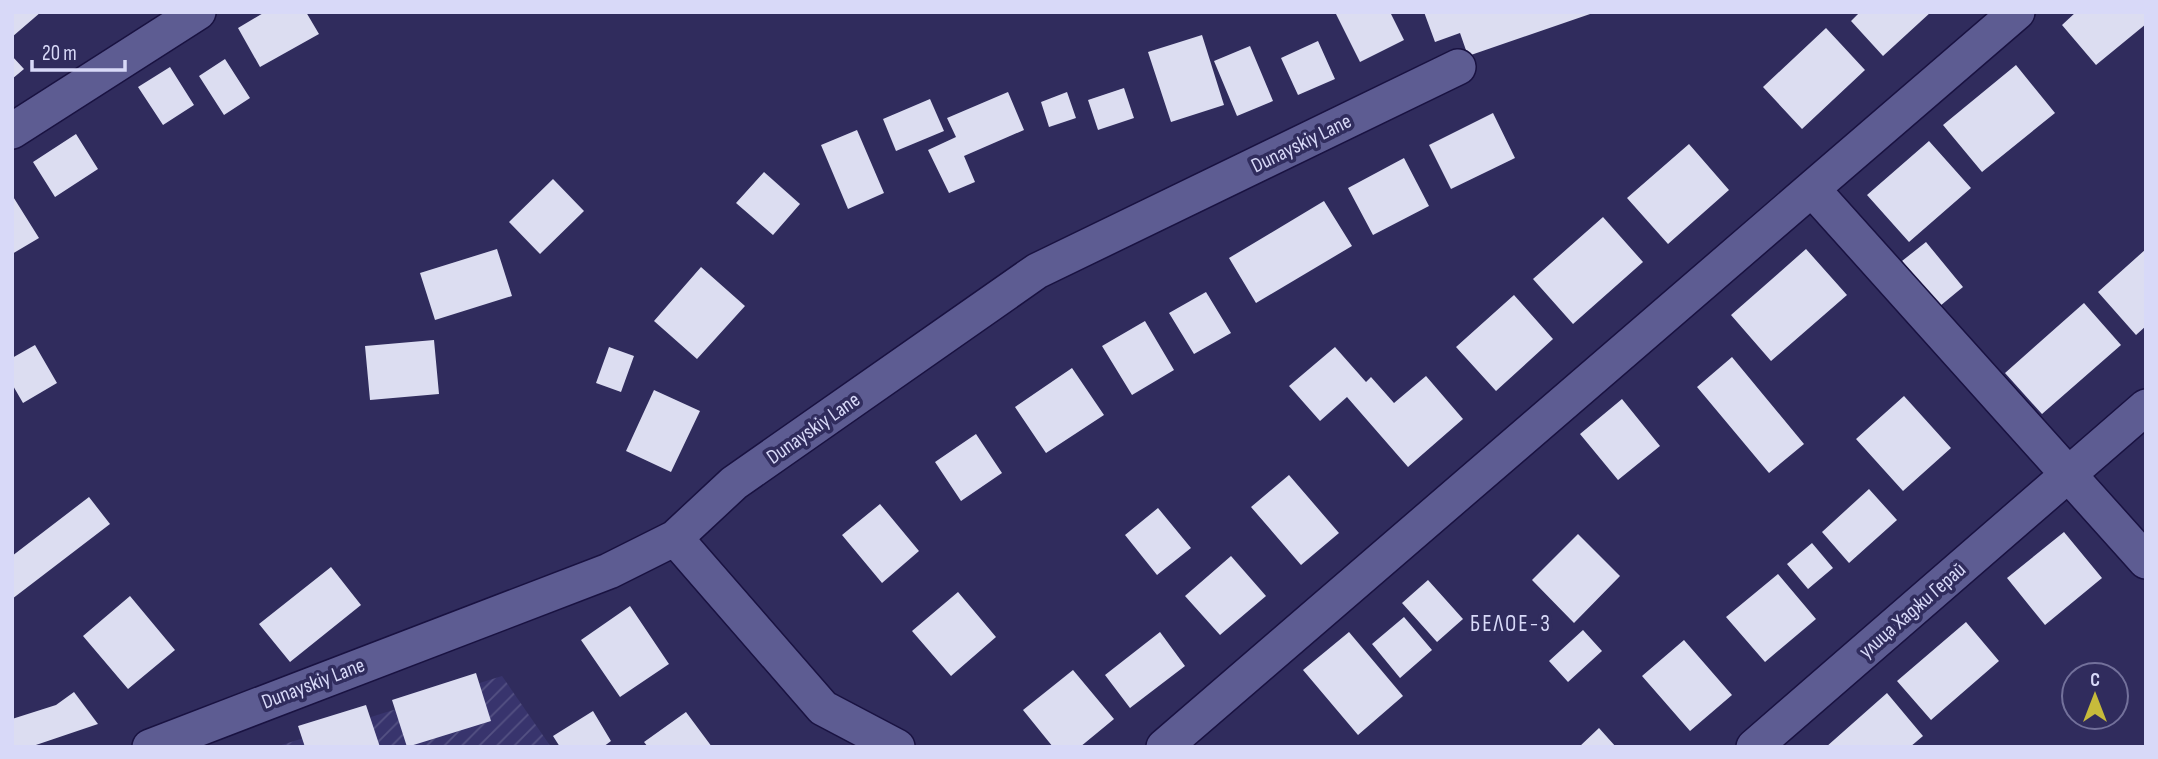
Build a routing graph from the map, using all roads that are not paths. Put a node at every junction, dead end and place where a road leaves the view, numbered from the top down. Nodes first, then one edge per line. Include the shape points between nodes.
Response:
1 (198, 12) edge
2 (2017, 12) edge
3 (1458, 67) dead end
4 (12, 131) edge
5 (1812, 189) junction
6 (2146, 407) edge
7 (2070, 474) junction
8 (675, 538) junction
9 (2146, 561) edge
10 (150, 747) edge
11 (897, 747) edge
12 (1164, 747) edge
13 (1754, 747) edge

1 - 4 street
2 - 5 street
3 - 8 street, Dunayskiy Lane via 1037,271 734,483
5 - 7 street
5 - 12 street
6 - 7 street, улица Хаджи Герай
7 - 9 street
7 - 13 street, улица Хаджи Герай
8 - 10 street, Dunayskiy Lane via 609,571
8 - 11 street via 823,708

